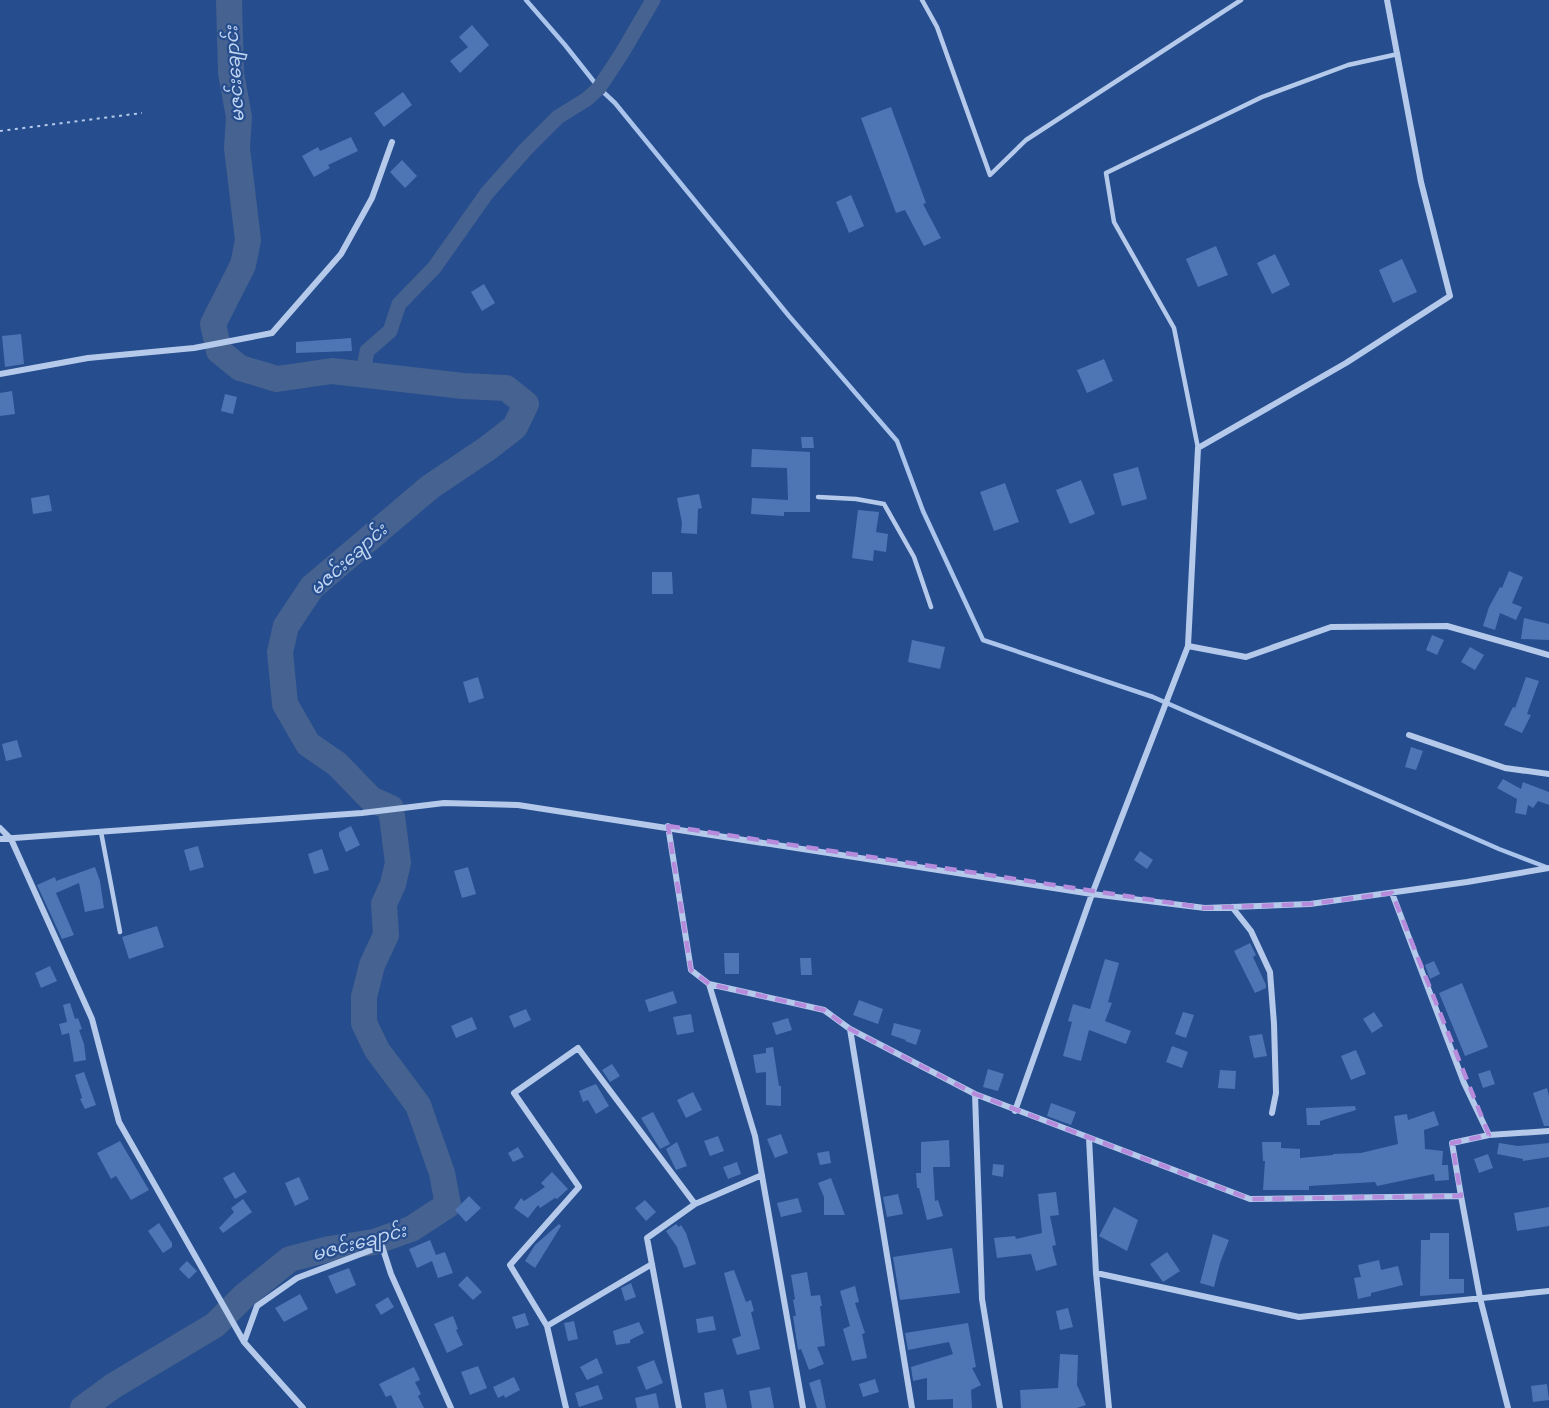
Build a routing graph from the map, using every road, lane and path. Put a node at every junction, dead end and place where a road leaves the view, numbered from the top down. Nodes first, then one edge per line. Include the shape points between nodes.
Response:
1 (922, 0) edge
2 (1241, 0) edge
3 (1387, 0) edge
4 (1398, 54) junction
5 (142, 113) dead end
6 (0, 131) edge
7 (392, 142) dead end
8 (0, 374) edge
9 (1198, 448) junction
10 (818, 497) dead end
11 (931, 607) dead end
12 (1188, 646) junction
13 (1549, 655) edge
14 (1409, 735) dead end
15 (1549, 774) edge
16 (668, 826) junction
17 (0, 828) edge
18 (101, 832) junction
19 (0, 839) edge
20 (10, 839) junction
21 (1549, 868) edge
22 (1392, 893) junction
23 (1092, 894) junction
24 (1232, 907) junction
25 (120, 932) dead end
26 (709, 984) junction
27 (850, 1029) junction
28 (975, 1095) junction
29 (1016, 1111) junction
30 (1272, 1113) dead end
31 (1549, 1131) edge
32 (1489, 1135) junction
33 (1089, 1138) junction
34 (762, 1175) junction
35 (1461, 1196) junction
36 (695, 1204) junction
37 (652, 1264) junction
38 (1096, 1273) junction
39 (1549, 1291) edge
40 (1480, 1298) junction
41 (547, 1326) junction
42 (244, 1342) junction
43 (303, 1408) edge
44 (451, 1408) edge
45 (566, 1408) edge
46 (679, 1408) edge
47 (803, 1408) edge
48 (912, 1408) edge
49 (1000, 1408) edge
50 (1109, 1408) edge
51 (1508, 1408) edge

1 - 2 lane via 937,27 990,175 1026,140
3 - 4 street
4 - 9 street via 1421,182 1450,297 1346,363
4 - 9 lane via 1348,65 1262,97 1106,173 1114,222 1174,328
5 - 6 path
7 - 8 street via 372,198 340,254 272,333 194,348 88,358
9 - 12 street
10 - 11 lane via 884,504 914,557
12 - 13 street via 1246,657 1330,627 1447,626
12 - 23 street
14 - 15 street via 1505,768
16 - 18 street via 518,805 444,803 362,813
16 - 23 street
16 - 26 street via 692,970
17 - 20 street
18 - 20 street
18 - 25 lane
19 - 20 street
20 - 42 street via 92,1019 119,1122
21 - 22 street
22 - 24 street via 1310,904
22 - 32 street via 1464,1083
23 - 24 street via 1205,908
23 - 29 street
24 - 30 street via 1251,931 1270,972 1276,1094
26 - 27 street via 824,1010
26 - 34 street via 755,1136
27 - 28 street
27 - 48 street
28 - 29 street
28 - 49 street via 982,1299
29 - 33 street
31 - 32 street
32 - 35 street via 1452,1143
33 - 35 street via 1250,1199
33 - 38 street
34 - 36 street
34 - 47 street
35 - 40 street
36 - 37 street via 647,1238
36 - 41 street via 578,1048 514,1093 579,1187 510,1265
37 - 41 street
37 - 46 street
38 - 40 street via 1299,1317
38 - 50 street
39 - 40 street
40 - 51 street
41 - 45 street
42 - 43 street
42 - 44 street via 257,1306 297,1278 382,1246

